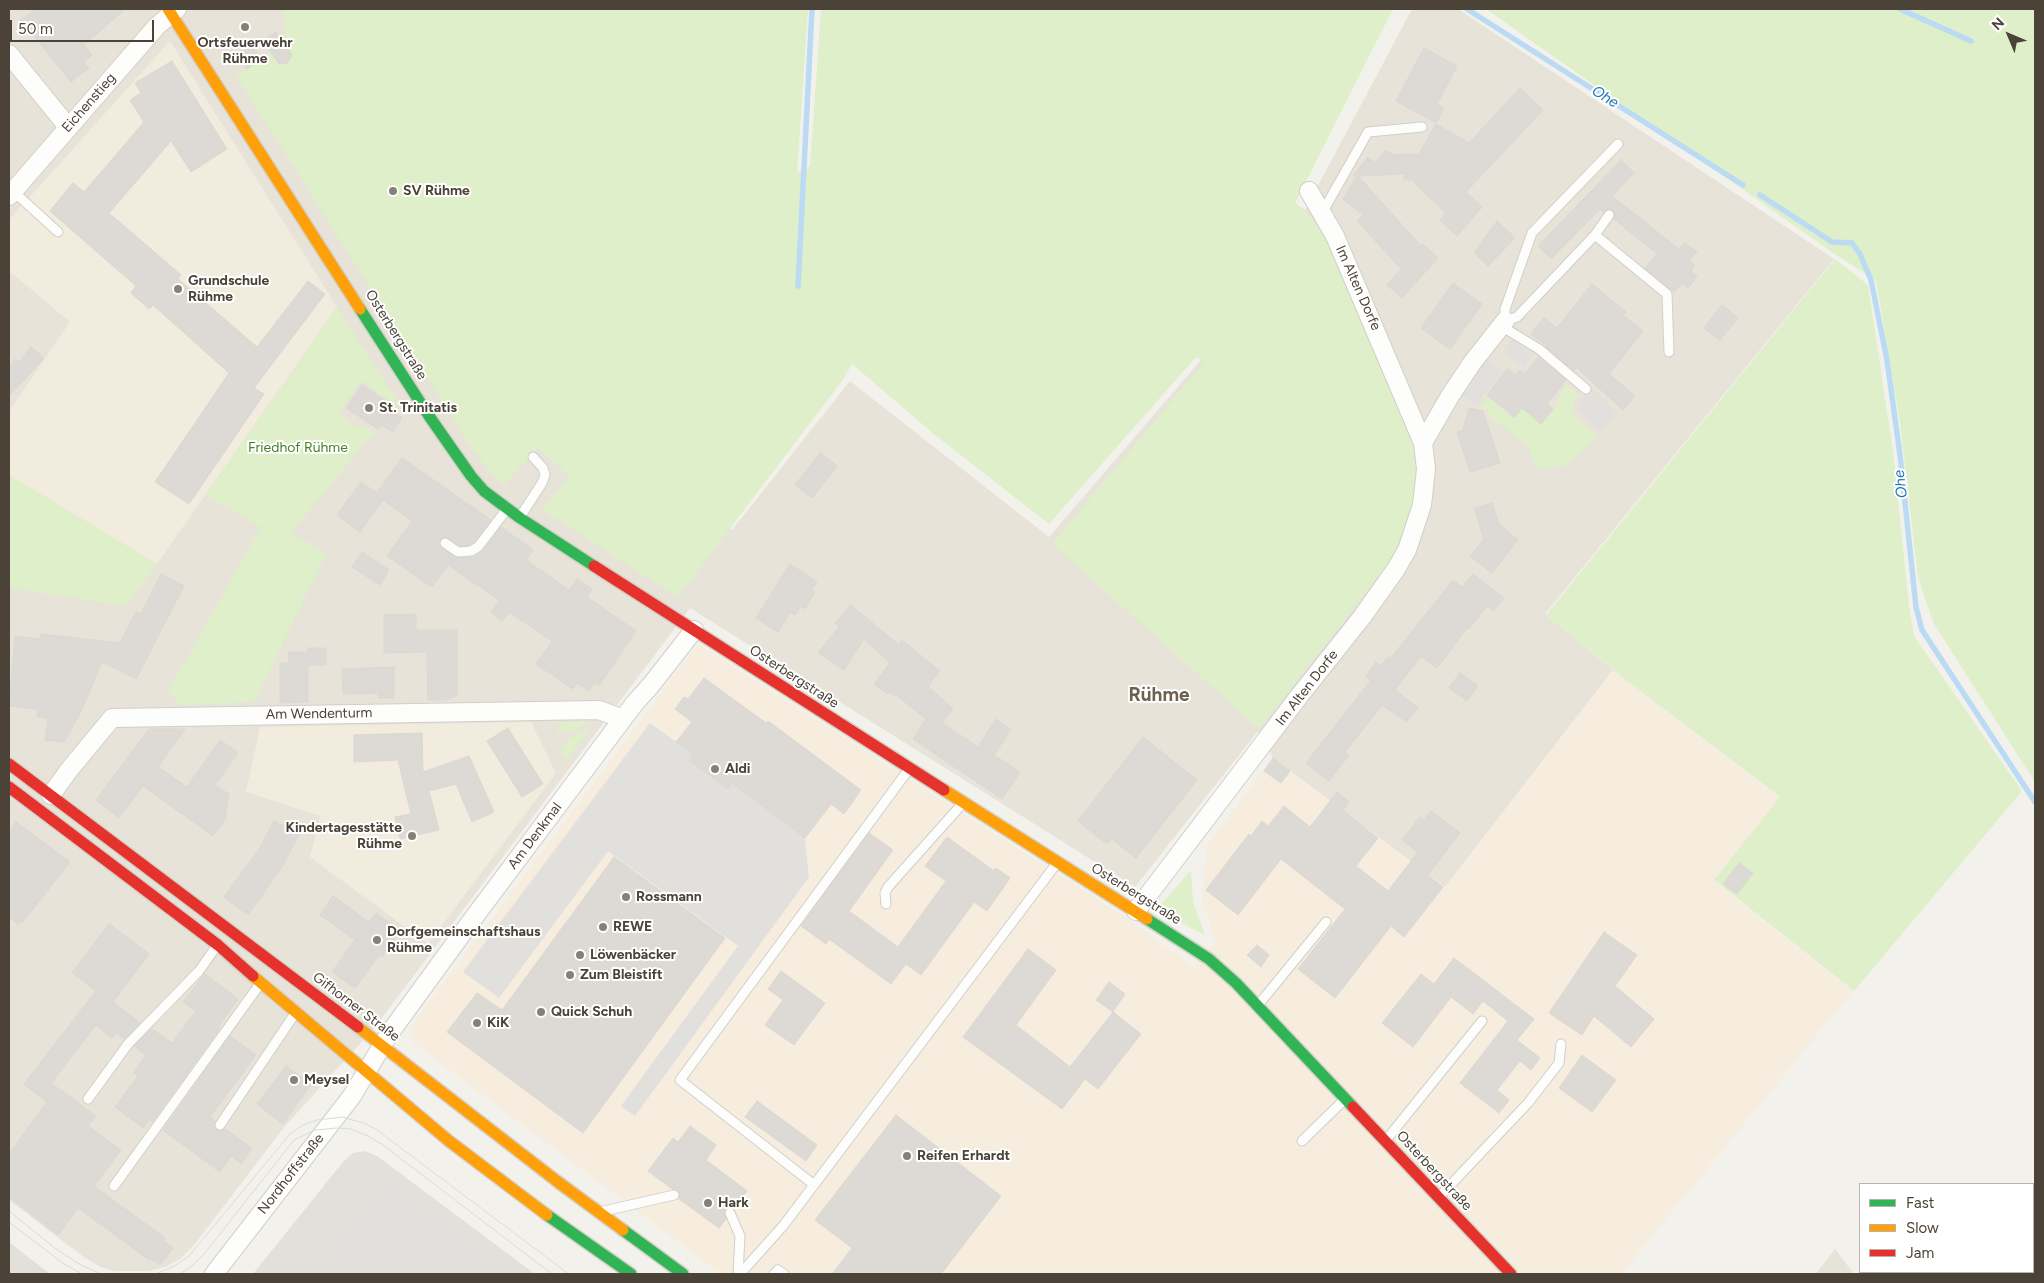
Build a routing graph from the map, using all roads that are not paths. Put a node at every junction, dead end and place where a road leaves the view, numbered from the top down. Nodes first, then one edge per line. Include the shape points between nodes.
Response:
1 (172, 10) edge
2 (9, 54) edge
3 (68, 127) junction
4 (1422, 127) dead end
5 (1618, 144) dead end
6 (1309, 191) dead end
7 (11, 193) edge
8 (1322, 213) junction
9 (1609, 215) dead end
10 (58, 232) dead end
11 (1595, 235) junction
12 (1503, 324) junction
13 (1669, 352) dead end
14 (1586, 389) dead end
15 (1423, 443) junction
16 (533, 457) dead end
17 (508, 509) junction
18 (520, 518) junction
19 (445, 543) dead end
20 (694, 630) junction
21 (623, 718) junction
22 (9, 764) edge
23 (910, 769) junction
24 (9, 787) edge
25 (51, 795) junction
26 (964, 803) junction
27 (1058, 863) junction
28 (886, 904) dead end
29 (1136, 911) junction
30 (1326, 922) dead end
31 (218, 945) junction
32 (269, 973) junction
33 (1258, 1006) junction
34 (296, 1012) junction
35 (1482, 1021) dead end
36 (1561, 1044) dead end
37 (382, 1045) junction
38 (366, 1073) junction
39 (88, 1099) dead end
40 (1345, 1099) junction
41 (220, 1125) dead end
42 (1302, 1140) dead end
43 (1385, 1141) junction
44 (813, 1184) junction
45 (114, 1186) dead end
46 (674, 1195) dead end
47 (1438, 1198) junction
48 (601, 1212) junction
49 (730, 1214) dead end
50 (214, 1274) edge
51 (631, 1274) edge
52 (683, 1274) edge
53 (739, 1274) edge
54 (774, 1274) edge
55 (784, 1274) edge
56 (1510, 1274) edge

1 - 3 street, Eichenstieg
1 - 17 street, Osterbergstraße via 454,452 484,491
2 - 3 street
3 - 7 street, Eichenstieg
4 - 8 lane via 1368,132
5 - 12 lane via 1532,233 1505,309
6 - 8 street, Im Alten Dorfe
7 - 10 lane
8 - 15 street, Im Alten Dorfe via 1335,236
9 - 11 lane
11 - 12 lane via 1517,317
11 - 13 lane via 1667,294
12 - 14 lane via 1539,348
12 - 15 street via 1466,372
15 - 29 street, Im Alten Dorfe via 1426,469 1422,505 1407,550 1396,569
16 - 18 lane via 545,475
17 - 18 street, Osterbergstraße
17 - 19 lane via 478,547 471,551 458,552
18 - 20 street, Osterbergstraße
20 - 21 street, Am Denkmal
20 - 23 street, Osterbergstraße
21 - 25 street, Am Wendenturm via 599,710 112,718
21 - 37 street, Am Denkmal
22 - 25 street, Gifhorner Straße
23 - 26 street, Osterbergstraße
23 - 44 lane via 680,1080
24 - 31 street, Gifhorner Straße
25 - 32 street, Gifhorner Straße
26 - 27 street, Osterbergstraße
26 - 28 lane via 888,887
27 - 29 street, Osterbergstraße
27 - 44 lane
29 - 33 street, Osterbergstraße via 1209,958
30 - 33 lane
31 - 32 street, Gifhorner Straße
31 - 39 lane via 199,971 128,1044
32 - 34 street, Gifhorner Straße
32 - 37 street, Gifhorner Straße
32 - 45 lane
33 - 40 street, Osterbergstraße
34 - 38 street, Gifhorner Straße
34 - 41 lane
35 - 43 lane
36 - 47 lane via 1559,1063 1533,1096
37 - 38 street, Am Denkmal
37 - 48 street, Gifhorner Straße
38 - 50 street, Nordhoffstraße via 352,1096
38 - 51 street, Gifhorner Straße via 449,1141
40 - 42 lane
40 - 43 street, Osterbergstraße
43 - 47 street, Osterbergstraße
44 - 53 lane via 783,1226
46 - 48 lane
47 - 56 street, Osterbergstraße
48 - 52 street, Gifhorner Straße
49 - 53 lane via 740,1236
54 - 55 lane via 778,1270

